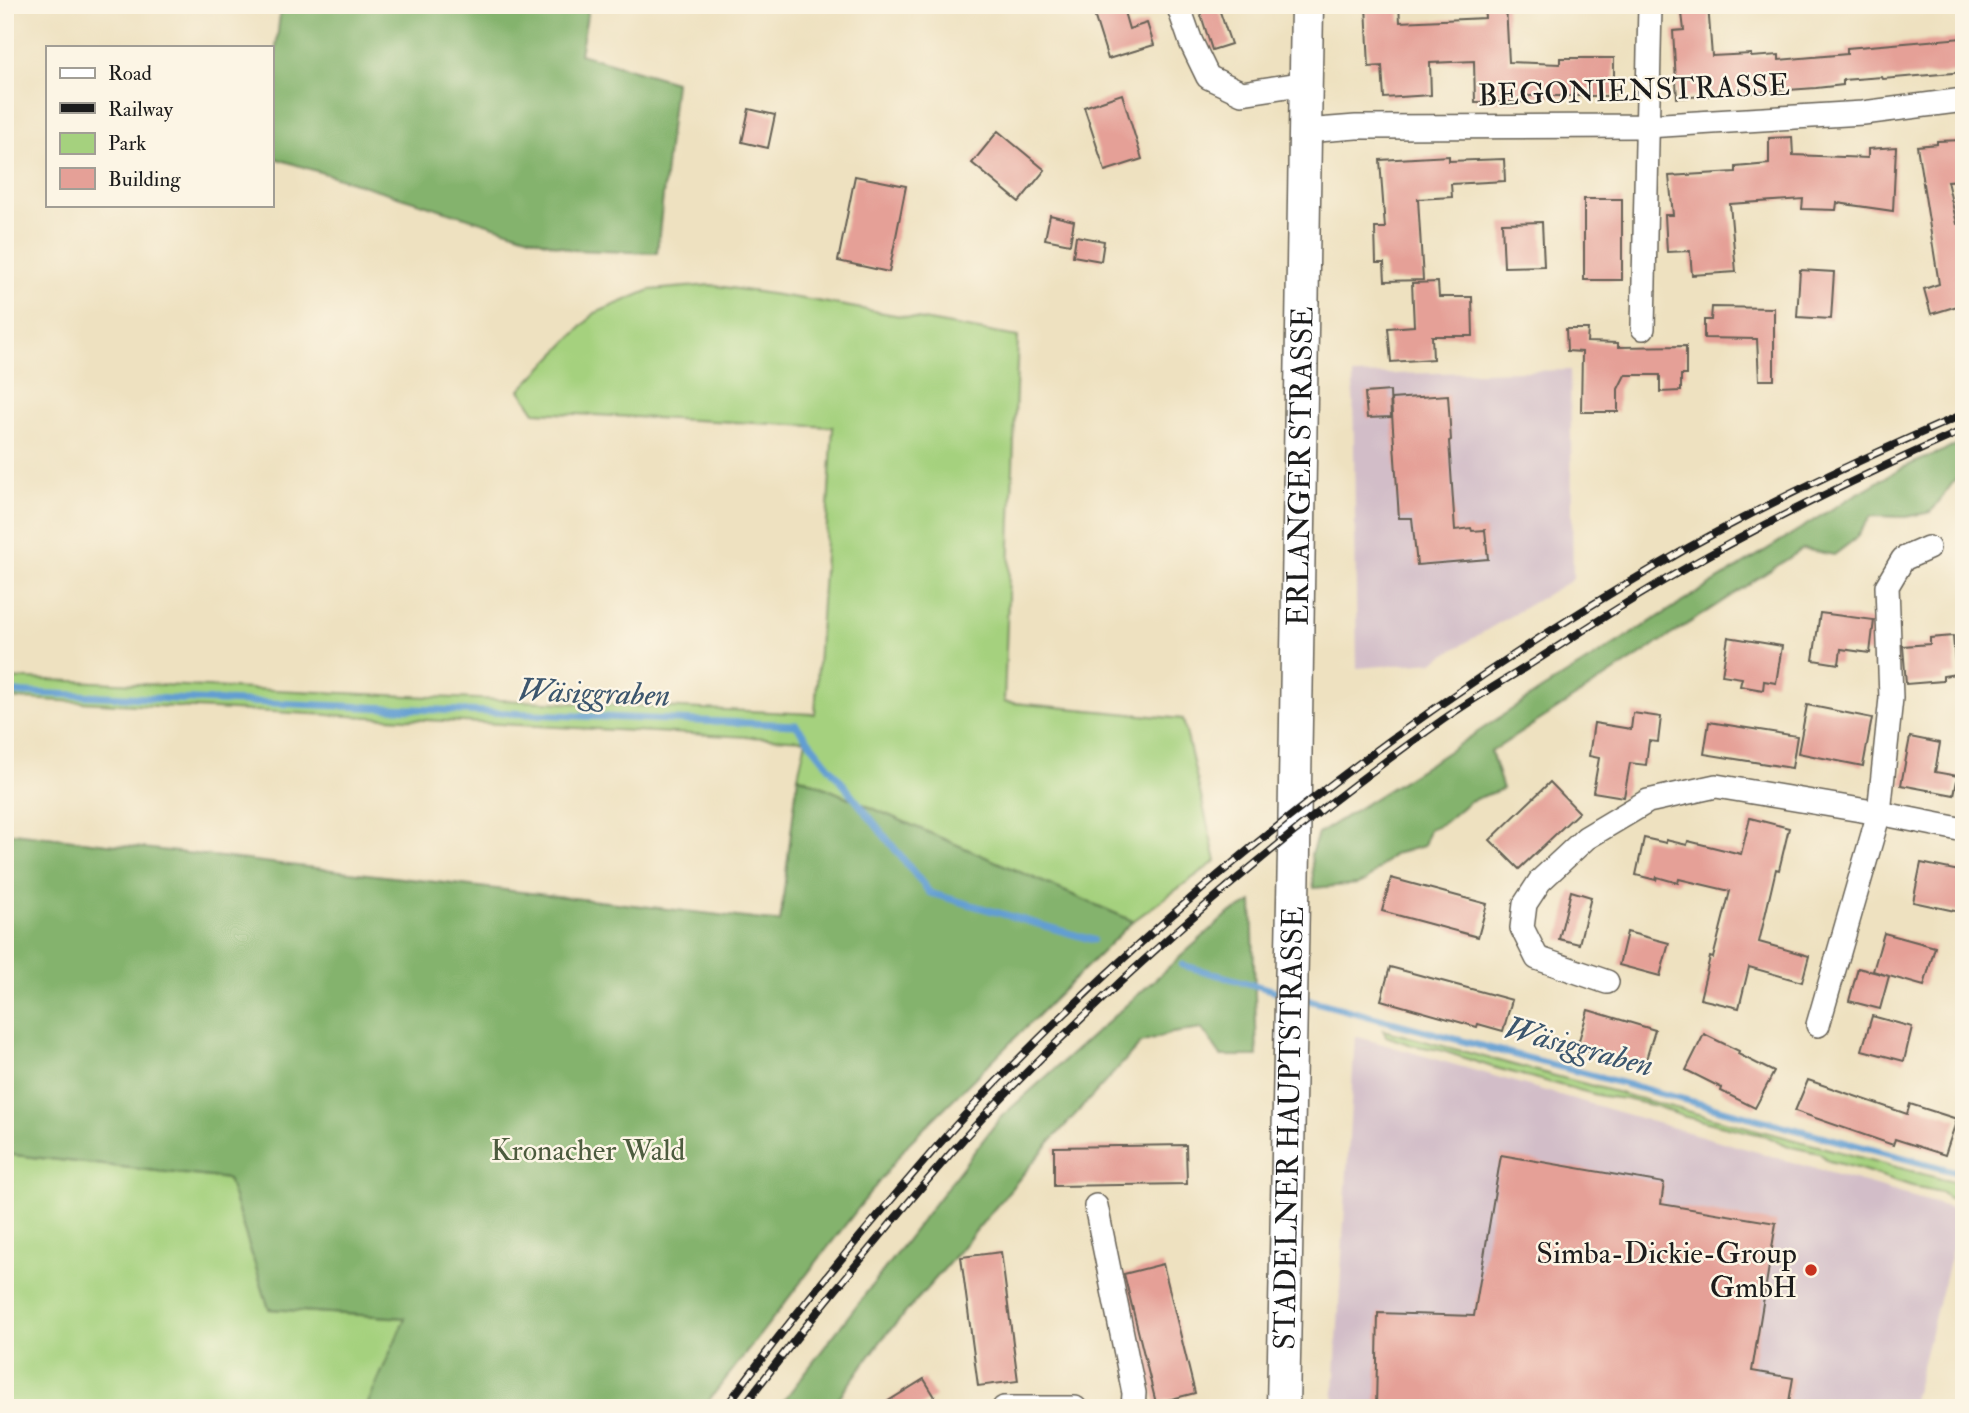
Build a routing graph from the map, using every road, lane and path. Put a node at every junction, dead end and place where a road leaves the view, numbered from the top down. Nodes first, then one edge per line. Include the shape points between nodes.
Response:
1 (1178, 5) edge
2 (1307, 5) edge
3 (1650, 5) edge
4 (1306, 83) junction
5 (1964, 100) edge
6 (1647, 126) junction
7 (1305, 131) junction
8 (1643, 327) dead end
9 (1928, 548) dead end
10 (1879, 813) junction
11 (1964, 830) edge
12 (1294, 850) joint
13 (1607, 982) dead end
14 (1818, 1025) dead end
15 (1096, 1206) dead end
16 (1004, 1408) edge
17 (1075, 1408) edge
18 (1133, 1408) edge
19 (1283, 1408) edge

1 - 4 street via 1208,77 1242,93
2 - 4 main road, ERLANGER STRASSE
3 - 6 street
4 - 7 main road, ERLANGER STRASSE
5 - 6 street, BEGONIENSTRASSE via 1863,113
6 - 7 street, BEGONIENSTRASSE
6 - 8 street
7 - 12 main road, ERLANGER STRASSE
9 - 10 street via 1903,559 1887,586 1891,698
10 - 11 street
10 - 13 street via 1716,786 1648,801 1586,838 1540,881 1525,904 1522,928 1537,958
10 - 14 street
12 - 19 main road, STADELNER HAUPTSTRASSE
15 - 18 street via 1134,1393
16 - 17 street

